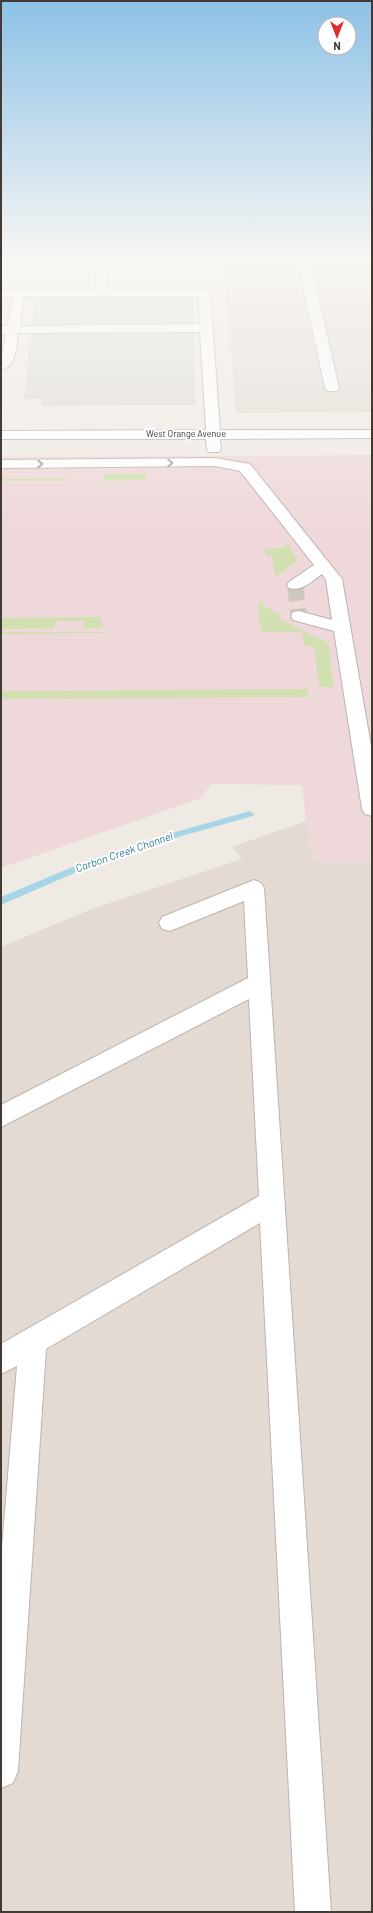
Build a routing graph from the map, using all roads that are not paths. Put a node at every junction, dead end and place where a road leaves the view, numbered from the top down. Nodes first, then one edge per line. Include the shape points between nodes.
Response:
1 (8, 351) edge
2 (208, 351) edge
3 (324, 351) edge
4 (1, 366) edge
5 (332, 388) dead end
6 (212, 434) junction
7 (372, 434) edge
8 (1, 435) edge
9 (215, 462) junction
10 (1, 464) edge
11 (323, 566) junction
12 (294, 585) dead end
13 (299, 616) dead end
14 (342, 628) junction
15 (372, 809) edge
16 (170, 923) dead end
17 (259, 983) junction
18 (1, 1116) edge
19 (272, 1202) junction
20 (33, 1341) junction
21 (1, 1360) edge
22 (1, 1771) edge
23 (313, 1912) edge

1 - 4 street via 8,360
2 - 6 street
3 - 5 street
6 - 7 street, West Orange Avenue
6 - 8 street, West Orange Avenue
6 - 9 street
10 -> 9 street
9 - 11 street via 245,467
11 - 12 street
11 - 14 street via 334,579
13 - 14 street
14 - 15 street
16 - 17 street via 254,888
17 - 18 street
17 - 19 street
19 - 20 street
19 - 23 street
20 - 21 street
20 - 22 street

